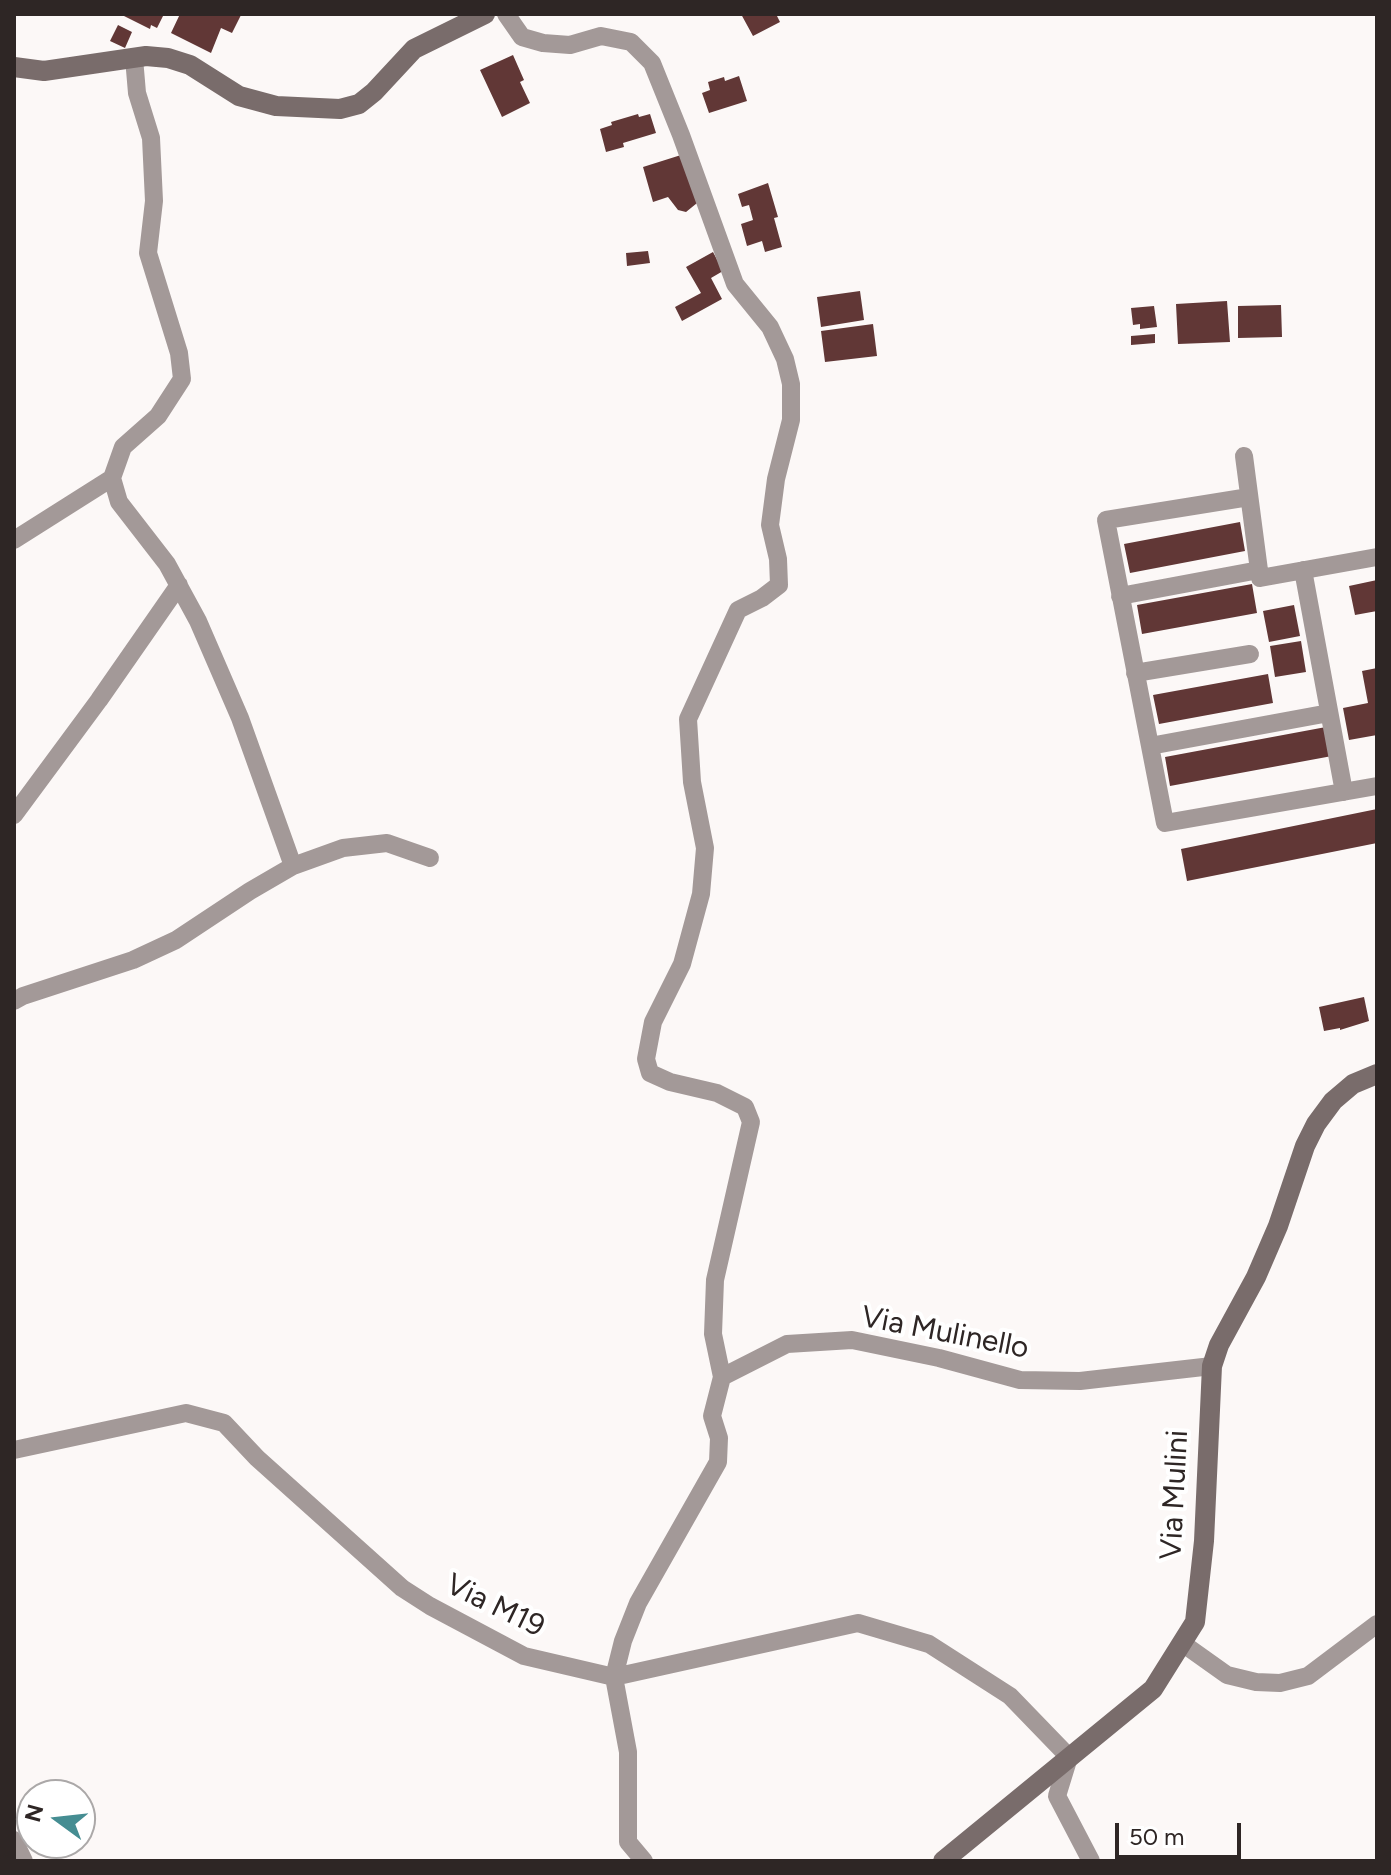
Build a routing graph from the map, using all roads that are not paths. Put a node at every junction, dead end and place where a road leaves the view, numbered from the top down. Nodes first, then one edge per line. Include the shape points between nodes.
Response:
1 (485, 14) edge
2 (506, 14) edge
3 (134, 58) junction
4 (14, 67) edge
5 (1244, 456) dead end
6 (112, 478) junction
7 (1249, 497) junction
8 (14, 540) edge
9 (1377, 557) edge
10 (1259, 570) junction
11 (1303, 570) junction
12 (179, 585) junction
13 (1120, 596) junction
14 (1250, 654) dead end
15 (1135, 673) junction
16 (1329, 713) junction
17 (1150, 746) junction
18 (1377, 786) edge
19 (1344, 792) junction
20 (14, 815) edge
21 (430, 858) dead end
22 (293, 866) junction
23 (14, 1001) edge
24 (1377, 1074) edge
25 (1212, 1366) junction
26 (722, 1377) junction
27 (14, 1450) edge
28 (1377, 1624) edge
29 (1182, 1643) junction
30 (614, 1677) junction
31 (1069, 1757) junction
32 (14, 1840) edge
33 (24, 1861) edge
34 (644, 1861) edge
35 (943, 1861) edge
36 (1091, 1861) edge

1 - 3 street via 414,49 374,92 359,104 340,109 276,106 239,96 190,65 168,58
2 - 26 street via 522,37 570,45 601,36 631,42 652,63 735,284 770,327 791,384 791,420 770,525 779,585 738,610 688,719 692,782 705,848 701,894 682,964 653,1022 646,1059 650,1073 717,1093 745,1107 751,1122 715,1280 713,1334
3 - 4 street via 44,71
3 - 6 street via 137,93 151,138 154,201 148,253 182,379 158,416 123,447
5 - 7 street
6 - 8 street
6 - 12 street via 119,502
7 - 10 street
7 - 13 street via 1106,520
9 - 11 street
10 - 11 street via 1260,578
10 - 13 street
11 - 16 street
12 - 20 street
12 - 22 street via 240,718
13 - 15 street
14 - 15 street
15 - 17 street
16 - 17 street
16 - 19 street
17 - 19 street via 1165,823
18 - 19 street
21 - 22 street via 387,843 343,848
22 - 23 street via 176,940
24 - 25 street, Via Mulini via 1353,1084 1316,1124 1278,1226
25 - 26 street, Via Mulinello via 1080,1381 1020,1380 852,1340 787,1344
25 - 29 street, Via Mulini via 1204,1541 1195,1622
26 - 30 street via 712,1416 719,1438 718,1462 638,1603
27 - 30 street, Via M19 via 186,1413 224,1423 402,1588 524,1656
28 - 29 street via 1308,1676 1280,1683 1227,1675
29 - 31 street, Via Mulini via 1153,1689
30 - 31 street, Via M19 via 858,1623 929,1644 1010,1696
30 - 34 street via 628,1752 628,1842
31 - 35 street, Via Mulini
31 - 36 street via 1057,1796
32 - 33 street

